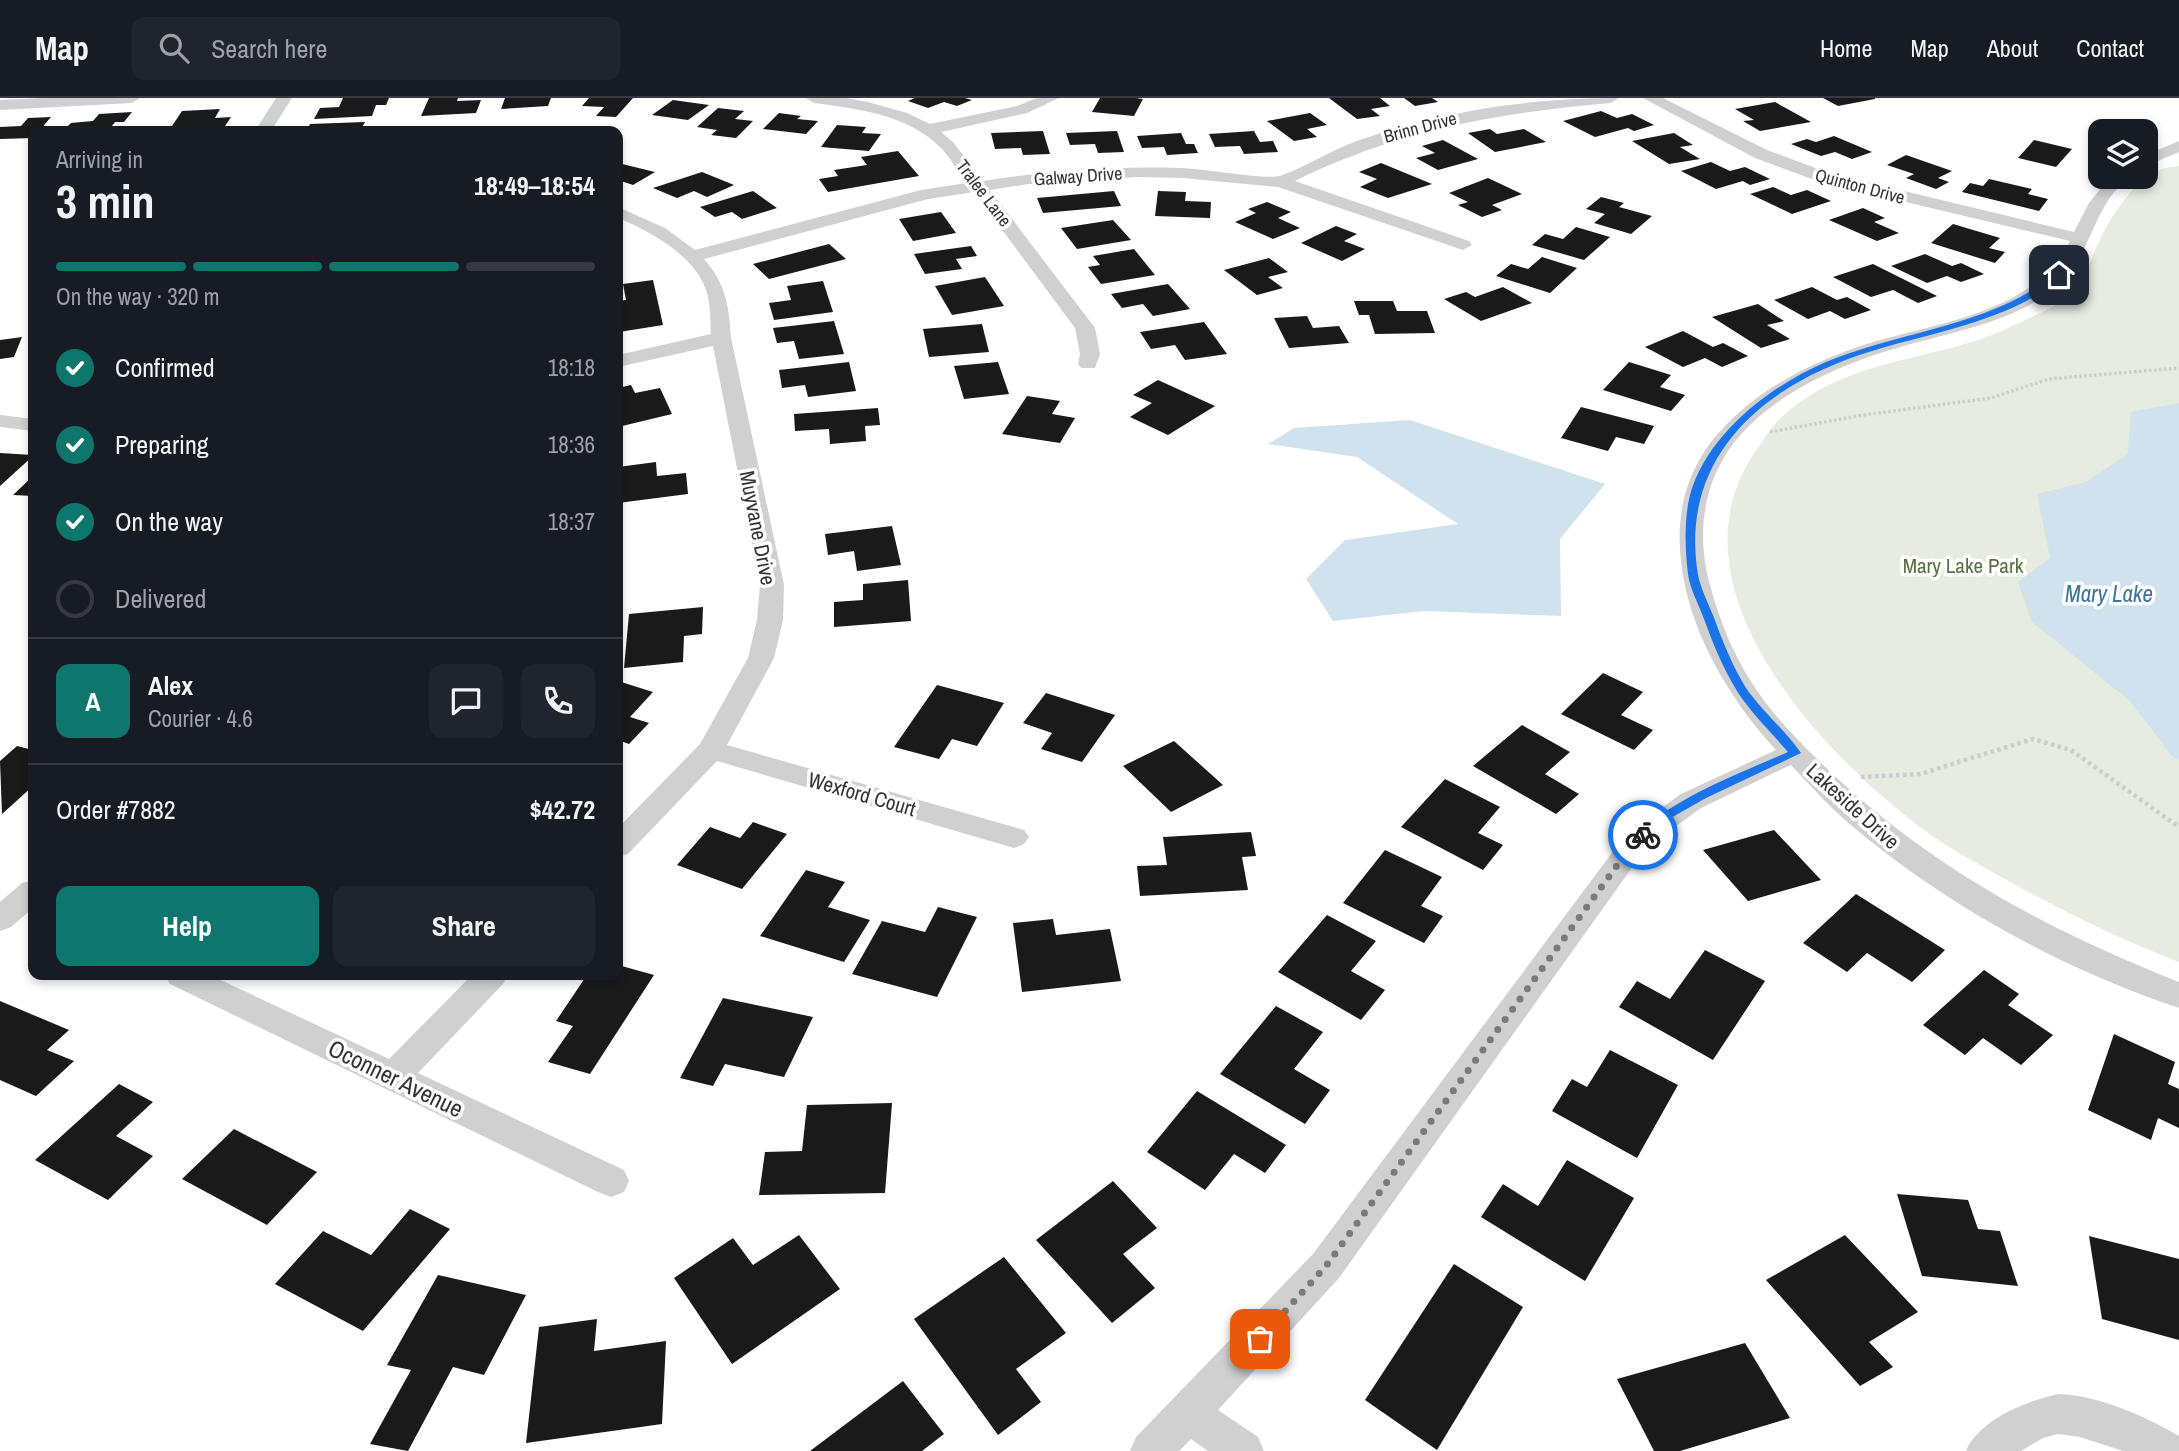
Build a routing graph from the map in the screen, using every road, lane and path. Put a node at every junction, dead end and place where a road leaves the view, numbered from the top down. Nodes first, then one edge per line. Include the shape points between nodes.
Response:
1 (132, 98) edge
2 (285, 98) edge
3 (814, 98) edge
4 (1051, 98) edge
5 (1611, 98) edge
6 (1651, 98) edge
7 (0, 105) edge
8 (266, 126) edge
9 (930, 129) junction
10 (2179, 146) edge
11 (2158, 156) edge
12 (1280, 182) junction
13 (979, 186) junction
14 (2109, 189) edge
15 (623, 214) edge
16 (2082, 239) junction
17 (1463, 245) dead end
18 (692, 257) junction
19 (721, 338) junction
20 (623, 360) edge
21 (1088, 364) dead end
22 (2179, 368) edge
23 (0, 421) edge
24 (28, 424) edge
25 (1769, 432) dead end
26 (711, 750) junction
27 (1795, 753) junction
28 (1861, 777) dead end
29 (2179, 827) edge
30 (1014, 837) dead end
31 (623, 841) edge
32 (22, 896) edge
33 (0, 919) edge
34 (191, 980) edge
35 (487, 980) edge
36 (2179, 995) edge
37 (393, 1077) junction
38 (611, 1181) dead end
39 (1188, 1414) junction
40 (1150, 1451) edge
41 (1244, 1451) edge
42 (1986, 1451) edge
43 (2165, 1451) edge

1 - 7 street
2 - 8 street
3 - 9 street, Tralee Lane via 887,110
4 - 9 street via 1021,110
5 - 12 street, Brinn Drive via 1520,106 1420,124 1341,151
6 - 16 street, Quinton Drive via 1761,154 1823,177
9 - 13 street, Tralee Lane
10 - 11 street
12 - 13 street, Galway Drive via 1138,172
12 - 17 street, Galway Drive
13 - 18 street, Galway Drive via 900,200
13 - 21 street, Tralee Lane via 1085,328
14 - 16 street, Lakeside Drive
15 - 18 street, Muyvane Drive via 658,231
16 - 27 street, Lakeside Drive via 2051,282 1998,311 1867,350 1791,384 1756,407 1725,437 1709,461 1695,493 1691,517 1693,576 1722,653 1743,691
18 - 19 street, Muyvane Drive via 719,301
19 - 20 street
19 - 26 street, Muyvane Drive via 772,585 761,658
22 - 25 path via 2049,379 1991,398
23 - 24 street
26 - 30 street, Wexford Court
26 - 31 street, Muyvane Drive
27 - 36 street, Lakeside Drive via 1851,809 1929,870 2064,945
27 - 39 street via 1702,795 1665,816 1636,841 1326,1266
28 - 29 path via 1920,774 2033,739 2071,750
32 - 33 street
34 - 37 street, Oconner Avenue
35 - 37 street
37 - 38 street, Oconner Avenue
39 - 40 street
39 - 41 street
42 - 43 street via 2013,1432 2059,1413 2102,1423

